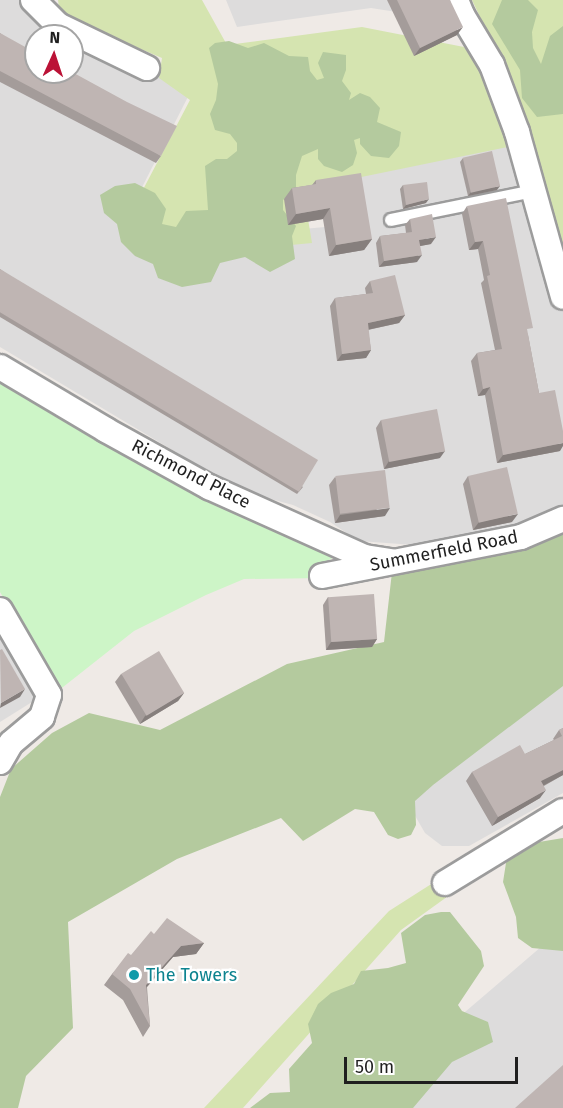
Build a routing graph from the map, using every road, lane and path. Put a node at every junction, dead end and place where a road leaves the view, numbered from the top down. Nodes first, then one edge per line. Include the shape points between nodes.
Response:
1 (33, 0) edge
2 (456, 0) edge
3 (147, 68) dead end
4 (533, 191) junction
5 (391, 220) dead end
6 (563, 297) edge
7 (0, 367) edge
8 (563, 519) edge
9 (390, 561) junction
10 (322, 576) dead end
11 (0, 610) edge
12 (0, 762) edge
13 (563, 811) edge
14 (446, 883) dead end

1 - 3 street via 58,24
2 - 4 street via 492,65 517,132
4 - 5 lane
4 - 6 street
7 - 9 street, Richmond Place via 209,488 365,557
8 - 9 street, Summerfield Road via 521,537
9 - 10 street, Summerfield Road
11 - 12 street via 46,687 48,703 42,717 11,743
13 - 14 street

